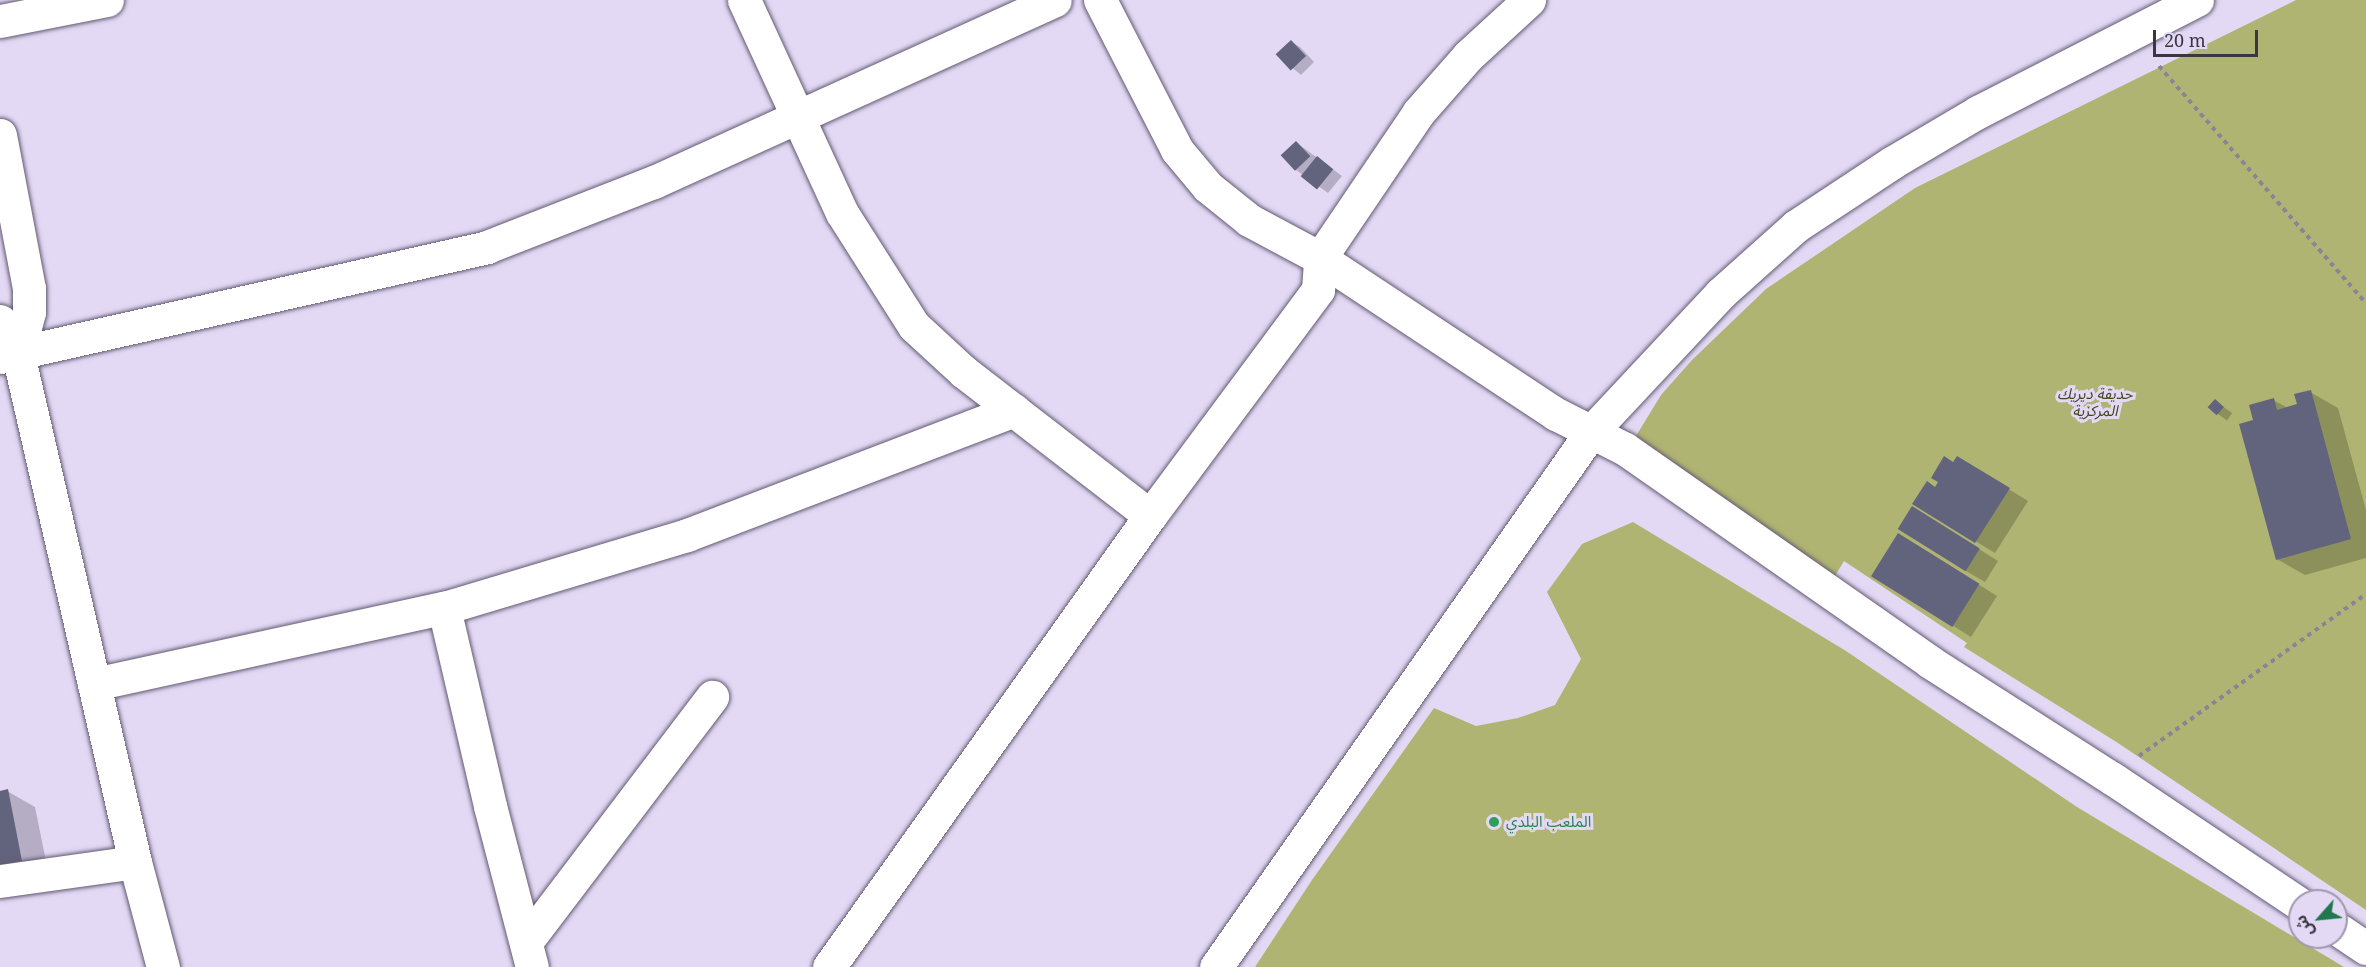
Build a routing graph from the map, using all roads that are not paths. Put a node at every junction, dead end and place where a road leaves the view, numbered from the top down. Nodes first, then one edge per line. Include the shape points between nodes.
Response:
1 (108, 0) edge
2 (744, 0) edge
3 (1054, 0) edge
4 (1100, 0) edge
5 (1528, 0) edge
6 (2197, 0) edge
7 (0, 21) edge
8 (798, 117) junction
9 (0, 135) edge
10 (1320, 258) junction
11 (0, 321) edge
12 (9, 356) edge
13 (1014, 410) junction
14 (1591, 432) junction
15 (1150, 516) junction
16 (444, 608) junction
17 (94, 684) junction
18 (712, 697) dead end
19 (135, 861) junction
20 (0, 881) edge
21 (2288, 896) edge
22 (2348, 936) edge
23 (2366, 948) edge
24 (529, 954) edge
25 (164, 967) edge
26 (830, 967) edge
27 (1216, 967) edge

1 - 7 street
2 - 8 street
3 - 8 street
4 - 10 street via 1177,150 1208,187 1249,220
5 - 10 street via 1468,56 1418,113
6 - 14 street via 1978,112 1796,226 1720,294
8 - 12 street via 654,182 487,247
8 - 13 street via 842,213 914,326 964,372
9 - 12 street via 29,288 29,312
10 - 14 street via 1556,414
10 - 15 street via 1318,290
11 - 12 street
12 - 17 street
13 - 15 street
13 - 16 street via 687,536
14 - 21 street via 1625,449 1930,662
14 - 27 street
15 - 26 street
16 - 17 street
16 - 24 street
17 - 19 street
18 - 24 street
19 - 20 street
19 - 25 street
22 - 23 street

